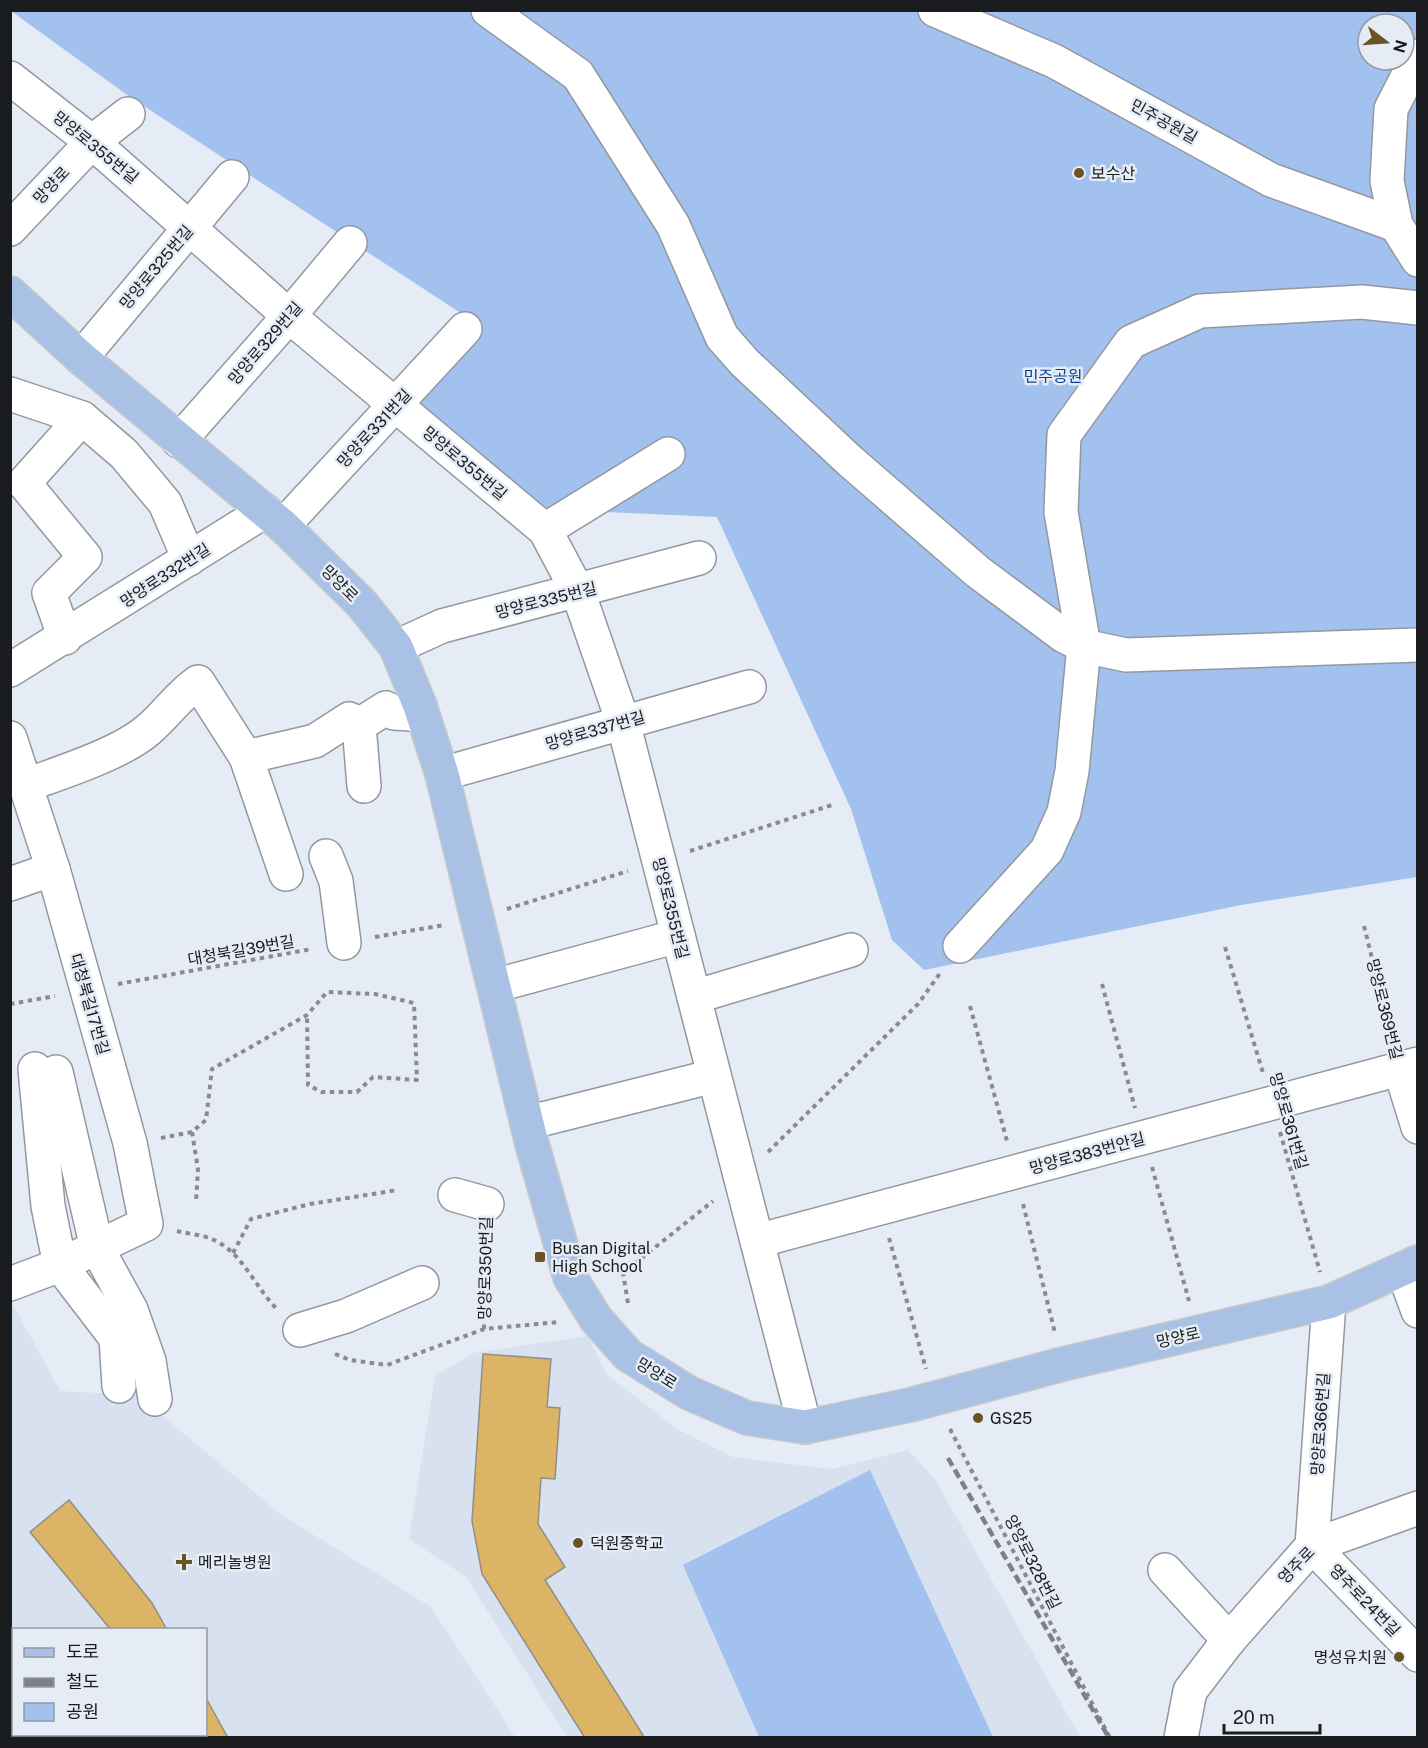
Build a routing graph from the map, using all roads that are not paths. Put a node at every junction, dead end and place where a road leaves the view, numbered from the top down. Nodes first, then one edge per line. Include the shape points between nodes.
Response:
1 (488, 10) edge
2 (935, 10) edge
3 (1418, 56) edge
4 (10, 78) edge
5 (128, 114) dead end
6 (92, 142) junction
7 (232, 177) dead end
8 (1396, 225) junction
9 (190, 226) junction
10 (10, 229) edge
11 (350, 243) dead end
12 (1418, 260) edge
13 (10, 293) edge
14 (1418, 308) edge
15 (289, 316) junction
16 (465, 329) dead end
17 (81, 358) junction
18 (10, 394) edge
19 (395, 405) junction
20 (82, 418) junction
21 (179, 441) junction
22 (668, 454) dead end
23 (274, 519) junction
24 (544, 530) junction
25 (699, 558) dead end
26 (189, 559) junction
27 (578, 592) junction
28 (65, 638) junction
29 (1418, 645) edge
30 (1084, 646) junction
31 (396, 647) junction
32 (10, 670) edge
33 (748, 687) dead end
34 (420, 706) junction
35 (623, 722) junction
36 (359, 725) junction
37 (10, 738) edge
38 (246, 757) junction
39 (442, 774) junction
40 (27, 785) junction
41 (364, 786) dead end
42 (326, 856) dead end
43 (53, 869) junction
44 (286, 874) dead end
45 (10, 884) edge
46 (678, 936) junction
47 (344, 943) road end
48 (960, 946) road end
49 (851, 950) dead end
50 (494, 986) junction
51 (694, 997) junction
52 (1409, 1066) edge
53 (714, 1076) junction
54 (527, 1123) junction
55 (1418, 1127) edge
56 (455, 1195) dead end
57 (487, 1204) road end
58 (757, 1241) junction
59 (97, 1248) junction
60 (60, 1265) junction
61 (1410, 1266) edge
62 (423, 1283) dead end
63 (10, 1284) edge
64 (1329, 1302) junction
65 (1418, 1311) edge
66 (300, 1330) dead end
67 (119, 1386) dead end
68 (155, 1399) dead end
69 (805, 1428) junction
70 (1418, 1508) edge
71 (1312, 1546) junction
72 (1165, 1570) dead end
73 (1229, 1640) junction
74 (1418, 1655) edge
75 (1181, 1737) edge

1 - 30 street via 578,75 673,225 722,337 745,363 978,572 1064,636
2 - 8 street, 민주공원길 via 1054,61 1271,180
3 - 8 street via 1392,109 1387,181
4 - 6 street, 망양로355번길
5 - 6 street, 망양로
6 - 9 street, 망양로355번길
6 - 10 street, 망양로
7 - 9 street, 망양로325번길
8 - 12 street
9 - 15 street, 망양로355번길
9 - 17 street, 망양로325번길
11 - 15 street, 망양로329번길
13 - 17 main road, 망양로
14 - 30 street via 1362,302 1200,311 1131,342 1064,435 1061,512
15 - 19 street, 망양로355번길
15 - 21 street, 망양로329번길
16 - 19 street, 망양로331번길
17 - 21 main road, 망양로
18 - 20 street
19 - 23 street, 망양로331번길
19 - 24 street, 망양로355번길
20 - 26 street via 124,454 165,503
20 - 28 street via 24,483 85,557 49,593
21 - 23 main road, 망양로
22 - 24 street
23 - 26 street, 망양로332번길
23 - 31 main road, 망양로 via 362,604
24 - 27 street, 망양로355번길
25 - 27 street, 망양로335번길
26 - 28 street, 망양로332번길
27 - 31 street, 망양로335번길 via 442,626
27 - 35 street, 망양로355번길
28 - 32 street, 망양로332번길
29 - 30 street via 1126,655
30 - 48 street via 1072,771 1064,812 1047,850
31 - 34 main road, 망양로
33 - 35 street, 망양로337번길
34 - 36 street via 411,714 386,708
34 - 39 main road, 망양로
35 - 39 street, 망양로337번길
35 - 46 street, 망양로355번길
36 - 38 street via 350,718 315,741
36 - 41 street
37 - 40 street, 대청북길17번길
38 - 40 street via 198,682 182,693 148,731 99,758
38 - 44 street
39 - 50 main road, 망양로
40 - 43 street, 대청북길17번길
42 - 47 street via 336,881
43 - 45 street
43 - 59 street, 대청북길17번길 via 130,1143 146,1224
46 - 50 street
46 - 51 street, 망양로355번길
49 - 51 street
50 - 54 main road, 망양로
51 - 53 street, 망양로355번길
52 - 55 street, 망양로369번길
52 - 58 street, 망양로383번안길
53 - 54 street
53 - 58 street, 망양로355번길
54 - 69 main road, 망양로 via 570,1277 596,1319 628,1355 689,1393 747,1418
56 - 57 street, 망양로350번길
58 - 69 street, 망양로355번길
59 - 60 street
59 - 60 street via 45,1071 48,1206
59 - 68 street via 131,1310 149,1361
60 - 63 street
60 - 67 street via 116,1338
61 - 64 main road, 망양로
61 - 65 street
62 - 66 street via 346,1316
64 - 69 main road, 망양로
64 - 71 street, 망양로366번길
70 - 71 street, 영주로
71 - 73 street, 영주로
71 - 74 street, 영주로24번길
72 - 73 street
73 - 75 street, 영주로 via 1190,1691

